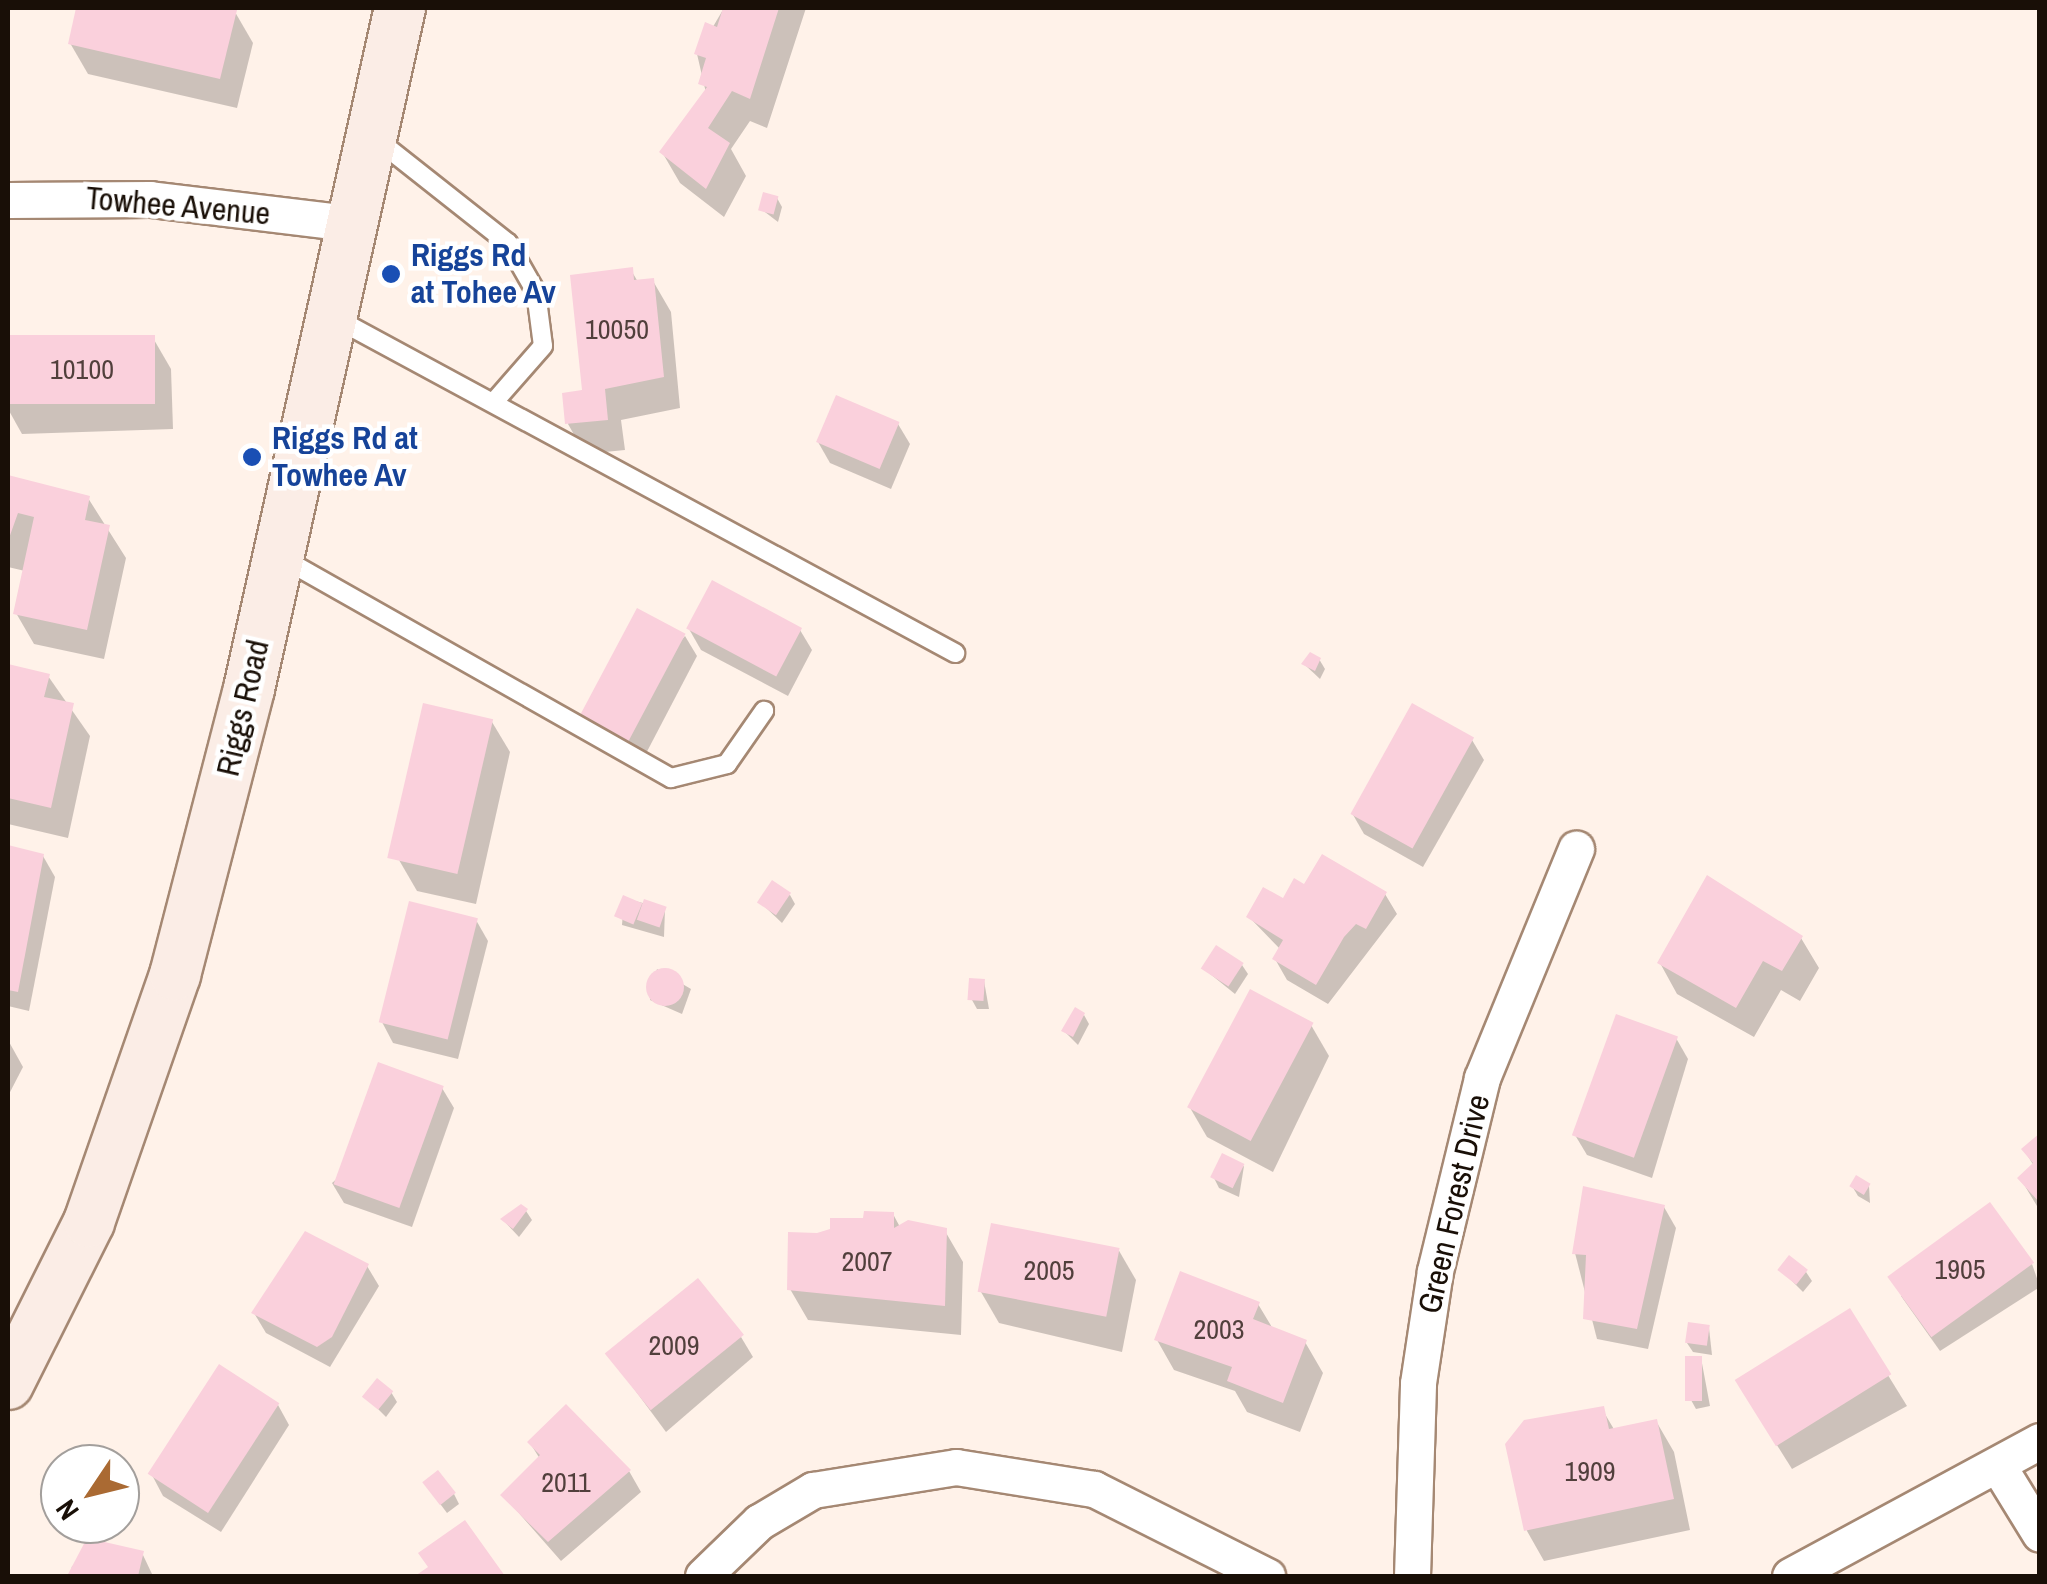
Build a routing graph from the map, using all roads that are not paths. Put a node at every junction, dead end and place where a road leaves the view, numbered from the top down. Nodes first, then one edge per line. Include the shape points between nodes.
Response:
1 (400, 8) edge
2 (368, 132) junction
3 (8, 200) edge
4 (348, 223) junction
5 (326, 314) junction
6 (494, 402) junction
7 (278, 555) junction
8 (955, 653) dead end
9 (764, 711) dead end
10 (1576, 849) dead end
11 (8, 1384) edge
12 (2040, 1441) edge
13 (2000, 1469) junction
14 (2040, 1534) edge
15 (703, 1576) edge
16 (1267, 1576) edge
17 (1412, 1576) edge
18 (1790, 1576) edge

1 - 2 main road, Riggs Road
2 - 4 main road, Riggs Road
2 - 6 lane via 508,244 536,292 543,346
3 - 4 street, Towhee Avenue via 150,200
4 - 5 main road, Riggs Road
5 - 6 lane
5 - 7 main road, Riggs Road
6 - 8 lane
7 - 9 lane via 671,778 726,764
7 - 11 main road, Riggs Road via 215,826 134,1108
10 - 17 street, Green Forest Drive via 1482,1078 1435,1270 1418,1383
12 - 13 street
13 - 14 street
13 - 18 street
15 - 16 street via 758,1522 813,1490 956,1467 1094,1490

